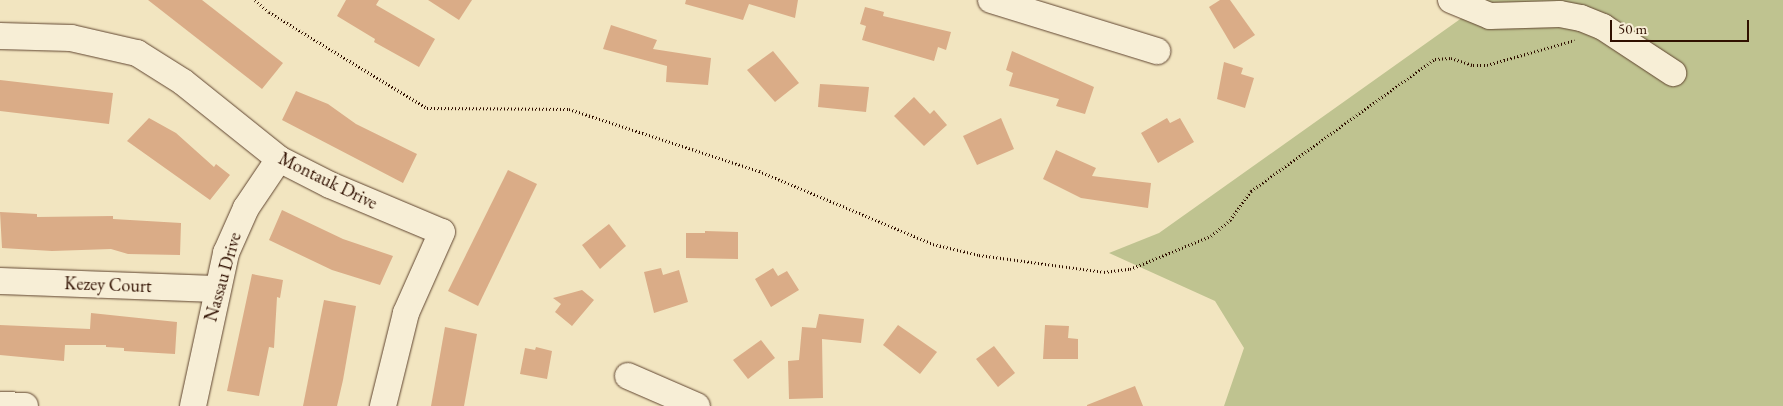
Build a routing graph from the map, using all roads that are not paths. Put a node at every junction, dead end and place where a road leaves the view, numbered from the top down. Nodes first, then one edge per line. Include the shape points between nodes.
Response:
1 (991, 0) edge
2 (1451, 0) edge
3 (0, 36) edge
4 (1157, 51) dead end
5 (1673, 73) dead end
6 (279, 159) junction
7 (0, 280) edge
8 (216, 289) junction
9 (628, 376) dead end
10 (0, 405) edge
11 (25, 406) edge
12 (193, 406) edge
13 (383, 406) edge
14 (697, 406) edge

1 - 4 street
2 - 5 street via 1490,16 1560,14 1603,27
3 - 6 street, Montauk Drive via 71,38 137,53 183,82
6 - 8 street, Nassau Drive via 235,230
6 - 13 street, Montauk Drive via 330,185 442,232 406,313
7 - 8 street, Kezey Court
8 - 12 street, Nassau Drive
9 - 14 street
10 - 11 street

